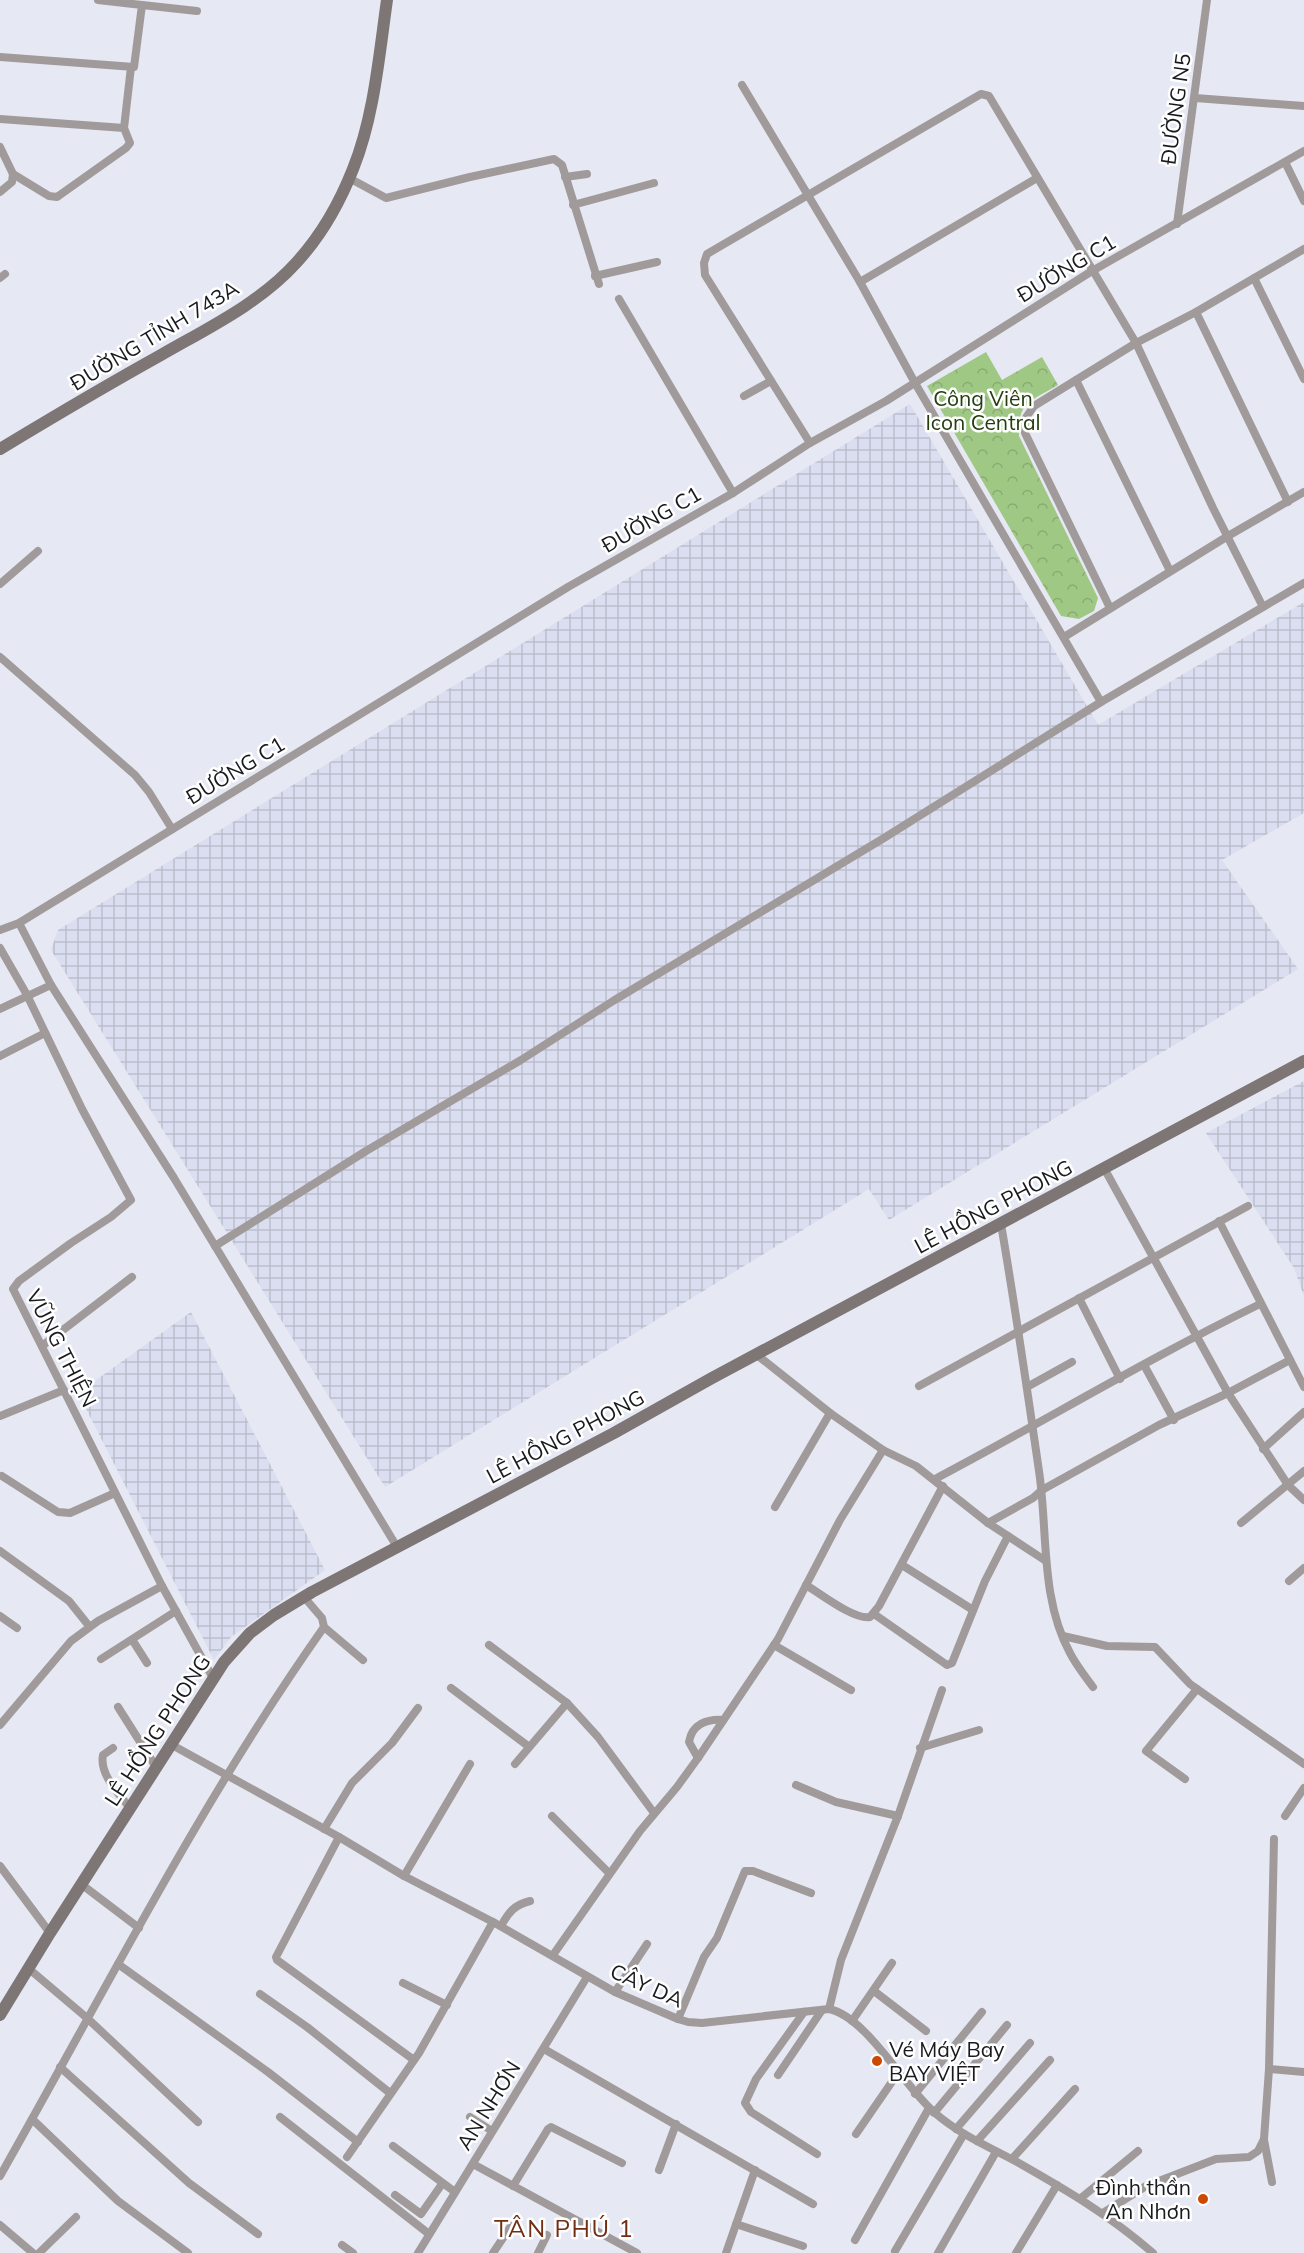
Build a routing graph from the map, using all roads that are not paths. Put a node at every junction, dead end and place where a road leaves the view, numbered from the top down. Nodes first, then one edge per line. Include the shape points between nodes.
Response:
1 (98, 0) edge
2 (387, 0) edge
3 (1207, 0) edge
4 (142, 5) junction
5 (197, 11) dead end
6 (0, 57) edge
7 (131, 67) junction
8 (742, 85) dead end
9 (1195, 98) junction
10 (1304, 106) edge
11 (0, 119) edge
12 (124, 128) junction
13 (0, 147) edge
14 (1304, 151) edge
15 (1284, 162) junction
16 (13, 174) junction
17 (587, 174) dead end
18 (565, 177) junction
19 (349, 178) junction
20 (1037, 178) junction
21 (654, 183) dead end
22 (0, 192) edge
23 (808, 194) junction
24 (1304, 201) edge
25 (573, 205) junction
26 (1177, 224) junction
27 (1304, 249) edge
28 (657, 262) dead end
29 (1092, 272) junction
30 (1254, 278) junction
31 (860, 282) junction
32 (619, 299) dead end
33 (1196, 312) junction
34 (1136, 343) junction
35 (1304, 379) edge
36 (771, 381) junction
37 (1076, 381) junction
38 (915, 383) junction
39 (744, 396) dead end
40 (810, 443) junction
41 (0, 449) edge
42 (1304, 492) edge
43 (733, 493) junction
44 (1288, 501) junction
45 (1228, 536) junction
46 (38, 551) dead end
47 (1170, 571) junction
48 (1304, 583) edge
49 (0, 584) edge
50 (1263, 607) junction
51 (1110, 609) junction
52 (1064, 637) junction
53 (0, 657) edge
54 (1101, 702) junction
55 (172, 829) junction
56 (19, 923) junction
57 (0, 930) edge
58 (0, 948) edge
59 (51, 985) junction
60 (27, 995) junction
61 (0, 1009) edge
62 (45, 1033) junction
63 (0, 1056) edge
64 (1304, 1061) edge
65 (1104, 1168) junction
66 (1248, 1206) dead end
67 (1219, 1221) junction
68 (1001, 1224) junction
69 (215, 1246) junction
70 (1154, 1258) junction
71 (132, 1277) dead end
72 (1079, 1298) junction
73 (1260, 1304) junction
74 (1019, 1330) junction
75 (1196, 1335) junction
76 (42, 1347) junction
77 (757, 1354) junction
78 (1290, 1360) junction
79 (1072, 1362) dead end
80 (1144, 1365) junction
81 (1120, 1379) junction
82 (919, 1386) dead end
83 (1027, 1387) junction
84 (1304, 1387) edge
85 (64, 1390) junction
86 (1228, 1393) junction
87 (1304, 1412) edge
88 (830, 1413) junction
89 (0, 1416) edge
90 (1174, 1420) junction
91 (1033, 1427) junction
92 (1263, 1449) junction
93 (883, 1450) junction
94 (1304, 1471) edge
95 (2, 1476) dead end
96 (935, 1479) junction
97 (1288, 1485) junction
98 (943, 1486) junction
99 (1042, 1490) junction
100 (115, 1493) junction
101 (1304, 1500) edge
102 (775, 1507) dead end
103 (988, 1523) junction
104 (1241, 1523) dead end
105 (1008, 1536) junction
106 (397, 1546) junction
107 (0, 1551) edge
108 (1046, 1561) junction
109 (902, 1565) junction
110 (1304, 1568) edge
111 (1289, 1581) dead end
112 (806, 1585) junction
113 (162, 1586) junction
114 (304, 1597) junction
115 (973, 1610) junction
116 (176, 1611) junction
117 (874, 1614) junction
118 (0, 1616) edge
119 (89, 1626) junction
120 (17, 1628) dead end
121 (324, 1628) junction
122 (1063, 1636) junction
123 (133, 1641) junction
124 (489, 1645) dead end
125 (774, 1645) junction
126 (101, 1659) dead end
127 (363, 1660) dead end
128 (147, 1663) dead end
129 (213, 1678) junction
130 (1092, 1687) dead end
131 (451, 1689) dead end
132 (1197, 1689) junction
133 (851, 1690) dead end
134 (942, 1690) dead end
135 (567, 1703) junction
136 (118, 1707) dead end
137 (418, 1708) dead end
138 (723, 1720) junction
139 (0, 1725) edge
140 (979, 1730) dead end
141 (172, 1745) junction
142 (528, 1746) junction
143 (112, 1748) dead end
144 (920, 1748) junction
145 (698, 1758) junction
146 (470, 1764) dead end
147 (514, 1764) dead end
148 (1304, 1764) edge
149 (156, 1767) junction
150 (226, 1775) junction
151 (1185, 1779) dead end
152 (796, 1785) dead end
153 (1304, 1788) edge
154 (130, 1808) junction
155 (654, 1813) junction
156 (552, 1816) dead end
157 (898, 1816) junction
158 (1285, 1816) dead end
159 (324, 1829) junction
160 (339, 1837) junction
161 (1274, 1839) dead end
162 (0, 1866) edge
163 (609, 1873) junction
164 (404, 1876) junction
165 (81, 1884) junction
166 (811, 1893) dead end
167 (530, 1901) dead end
168 (497, 1924) junction
169 (139, 1928) junction
170 (50, 1933) junction
171 (646, 1944) dead end
172 (553, 1955) junction
173 (892, 1963) dead end
174 (118, 1964) junction
175 (28, 1968) junction
176 (587, 1977) junction
177 (403, 1983) dead end
178 (874, 1991) junction
179 (615, 1992) junction
180 (260, 1994) dead end
181 (447, 2005) junction
182 (826, 2009) junction
183 (804, 2012) junction
184 (982, 2012) dead end
185 (0, 2014) edge
186 (87, 2018) junction
187 (678, 2019) junction
188 (852, 2021) junction
189 (1007, 2025) dead end
190 (926, 2031) dead end
191 (1030, 2043) dead end
192 (544, 2049) junction
193 (414, 2060) junction
194 (1050, 2061) dead end
195 (60, 2067) junction
196 (1269, 2069) junction
197 (1304, 2072) edge
198 (898, 2073) junction
199 (778, 2075) dead end
200 (1075, 2089) dead end
201 (390, 2093) junction
202 (915, 2094) junction
203 (931, 2110) junction
204 (470, 2117) dead end
205 (280, 2118) dead end
206 (32, 2120) junction
207 (198, 2122) dead end
208 (676, 2124) junction
209 (492, 2131) junction
210 (960, 2131) junction
211 (856, 2134) dead end
212 (1264, 2139) junction
213 (977, 2141) junction
214 (358, 2142) junction
215 (393, 2146) dead end
216 (1138, 2151) dead end
217 (996, 2152) junction
218 (817, 2154) dead end
219 (347, 2157) dead end
220 (1012, 2159) junction
221 (621, 2163) dead end
222 (472, 2164) junction
223 (659, 2170) dead end
224 (755, 2170) junction
225 (0, 2176) edge
226 (1272, 2182) dead end
227 (442, 2184) junction
228 (1058, 2185) junction
229 (513, 2186) junction
230 (455, 2192) junction
231 (395, 2195) dead end
232 (1081, 2198) junction
233 (813, 2204) dead end
234 (1103, 2213) junction
235 (76, 2217) dead end
236 (736, 2224) junction
237 (0, 2225) edge
238 (512, 2226) dead end
239 (258, 2234) dead end
240 (429, 2234) junction
241 (547, 2235) dead end
242 (855, 2240) dead end
243 (342, 2245) dead end
244 (803, 2247) dead end
245 (895, 2252) edge
246 (33, 2253) edge
247 (39, 2253) edge
248 (188, 2253) edge
249 (353, 2253) edge
250 (418, 2253) edge
251 (493, 2253) edge
252 (538, 2253) edge
253 (637, 2253) edge
254 (726, 2253) edge
255 (938, 2253) edge
256 (1016, 2253) edge
257 (1153, 2253) edge

1 - 4 street
2 - 19 main road, ĐƯỜNG TỈNH 743A via 370,109
3 - 9 street, ĐƯỜNG N5
4 - 5 street
4 - 7 street via 135,64
6 - 7 street
7 - 12 street
8 - 23 street
9 - 10 street
9 - 26 street, ĐƯỜNG N5
11 - 12 street
12 - 16 street via 130,143 126,148 57,197
13 - 16 street
14 - 15 street, ĐƯỜNG C1
15 - 24 street
15 - 26 street, ĐƯỜNG C1
16 - 22 street via 12,182
17 - 18 street
18 - 19 street via 562,165 554,159 386,198
18 - 25 street
19 - 41 main road, ĐƯỜNG TỈNH 743A via 313,243 284,275 256,297 226,319
20 - 23 street via 989,96 981,94
20 - 29 street
20 - 31 street
21 - 25 street
23 - 31 street
23 - 36 street via 707,254 704,263 705,275
25 - 28 street via 597,280
26 - 29 street, ĐƯỜNG C1
27 - 30 street
29 - 34 street
29 - 38 street, ĐƯỜNG C1
30 - 33 street
30 - 35 street
31 - 38 street
32 - 43 street
33 - 34 street
33 - 44 street
34 - 37 street
34 - 45 street
36 - 39 street
36 - 40 street
37 - 47 street
37 - 51 street via 1034,406 1025,419 1025,433
38 - 40 street, ĐƯỜNG C1
38 - 52 street
40 - 43 street, ĐƯỜNG C1
42 - 44 street
43 - 55 street, ĐƯỜNG C1 via 568,587
44 - 45 street
45 - 47 street
45 - 50 street
46 - 49 street
47 - 51 street
48 - 50 street
50 - 54 street
51 - 52 street
52 - 54 street
53 - 55 street via 135,775
54 - 69 street
55 - 56 street, ĐƯỜNG C1
56 - 57 street, ĐƯỜNG C1
56 - 59 street
58 - 60 street, VŨNG THIỆN
59 - 60 street
59 - 69 street
60 - 61 street
60 - 62 street, VŨNG THIỆN
62 - 63 street
62 - 76 street, VŨNG THIỆN via 131,1200 13,1286
64 - 65 main road, LÊ HỒNG PHONG
65 - 68 main road, LÊ HỒNG PHONG
65 - 70 street
66 - 67 street
67 - 70 street
67 - 73 street
68 - 74 street
68 - 77 main road, LÊ HỒNG PHONG
69 - 106 street
70 - 72 street
70 - 75 street
71 - 76 street
72 - 74 street
72 - 81 street
73 - 75 street
73 - 78 street
74 - 82 street
74 - 83 street
75 - 80 street
75 - 86 street
76 - 85 street, VŨNG THIỆN
77 - 88 street
77 - 106 main road, LÊ HỒNG PHONG
78 - 84 street
78 - 86 street
79 - 83 street
80 - 81 street
80 - 90 street
81 - 91 street
83 - 91 street
85 - 89 street
85 - 100 street, VŨNG THIỆN
86 - 90 street
86 - 92 street
87 - 92 street
88 - 93 street
88 - 102 street
90 - 99 street
91 - 96 street
91 - 99 street
92 - 97 street
93 - 96 street
93 - 112 street
94 - 97 street
95 - 100 street via 63,1513
96 - 98 street
97 - 101 street
97 - 104 street
98 - 103 street
98 - 109 street
99 - 103 street
99 - 108 street
100 - 113 street, VŨNG THIỆN
103 - 105 street
105 - 108 street
105 - 115 street
106 - 114 main road, LÊ HỒNG PHONG
107 - 119 street via 64,1598
108 - 122 street
109 - 115 street
109 - 117 street
110 - 111 street
112 - 117 street via 858,1616
112 - 125 street
113 - 116 street, VŨNG THIỆN
113 - 119 street
114 - 121 street via 322,1618
114 - 129 main road, LÊ HỒNG PHONG via 250,1633
115 - 117 street via 954,1661 947,1665
116 - 123 street
116 - 129 street, VŨNG THIỆN
118 - 120 street
119 - 139 street via 56,1656
121 - 127 street
121 - 150 street
122 - 130 street
122 - 132 street via 1119,1648 1155,1647
123 - 126 street
123 - 128 street
124 - 135 street
125 - 133 street
125 - 138 street
129 - 141 main road, LÊ HỒNG PHONG
131 - 142 street
132 - 148 street
132 - 151 street via 1146,1751
134 - 144 street
135 - 142 street
135 - 155 street via 598,1737
136 - 149 street
137 - 159 street via 392,1743 352,1782
138 - 145 street
138 - 145 street via 705,1721 692,1733 689,1742
140 - 144 street
141 - 149 main road, LÊ HỒNG PHONG
141 - 150 street, CÂY DA
142 - 147 street
143 - 154 street via 103,1755 102,1765
144 - 157 street
145 - 155 street
146 - 164 street
149 - 154 main road, LÊ HỒNG PHONG
150 - 159 street, CÂY DA
150 - 169 street
152 - 157 street via 836,1802
153 - 158 street
154 - 165 main road, LÊ HỒNG PHONG
155 - 163 street
156 - 163 street
157 - 182 street via 841,1960
159 - 160 street, CÂY DA
160 - 164 street, CÂY DA
160 - 193 street via 277,1960
161 - 196 street
162 - 170 street
163 - 172 street
164 - 168 street, CÂY DA
165 - 169 street
165 - 170 main road, LÊ HỒNG PHONG
166 - 187 street via 745,1871
167 - 168 street via 512,1908
168 - 172 street, CÂY DA
168 - 181 street
169 - 174 street
170 - 175 main road, LÊ HỒNG PHONG
171 - 179 street
172 - 176 street, CÂY DA
173 - 178 street
174 - 186 street
174 - 214 street
175 - 185 main road, LÊ HỒNG PHONG
175 - 186 street
176 - 179 street, CÂY DA
176 - 192 street, AN NHƠN
177 - 181 street
178 - 188 street
178 - 190 street
179 - 187 street, CÂY DA
180 - 201 street
181 - 193 street
182 - 183 street, CÂY DA
182 - 188 street via 842,2013
182 - 199 street
183 - 187 street, CÂY DA via 717,2022
183 - 218 street via 756,2079 745,2103 751,2112
184 - 202 street
186 - 195 street
186 - 207 street
188 - 198 street
189 - 203 street
191 - 210 street
192 - 208 street
192 - 209 street, AN NHƠN
193 - 201 street
194 - 213 street
195 - 206 street
195 - 239 street via 189,2183
196 - 197 street
196 - 212 street
198 - 202 street
198 - 211 street
200 - 220 street
201 - 214 street
202 - 203 street
203 - 210 street
203 - 242 street
204 - 209 street
205 - 240 street
206 - 225 street
206 - 248 street via 118,2201
208 - 223 street
208 - 224 street
209 - 222 street, AN NHƠN
210 - 213 street
210 - 245 street
212 - 226 street
212 - 234 street via 1258,2151 1249,2157 1205,2163 1134,2192
213 - 217 street
214 - 219 street
215 - 227 street
216 - 232 street
217 - 220 street
217 - 255 street
220 - 228 street
221 - 229 street via 551,2127
222 - 229 street
222 - 230 street, AN NHƠN
224 - 233 street
224 - 236 street
227 - 230 street
227 - 231 street via 421,2214
228 - 232 street
228 - 256 street
229 - 253 street
230 - 240 street, AN NHƠN
232 - 234 street
234 - 257 street
235 - 247 street
236 - 244 street
236 - 254 street
237 - 246 street
238 - 251 street
240 - 250 street, AN NHƠN
241 - 252 street
243 - 249 street

